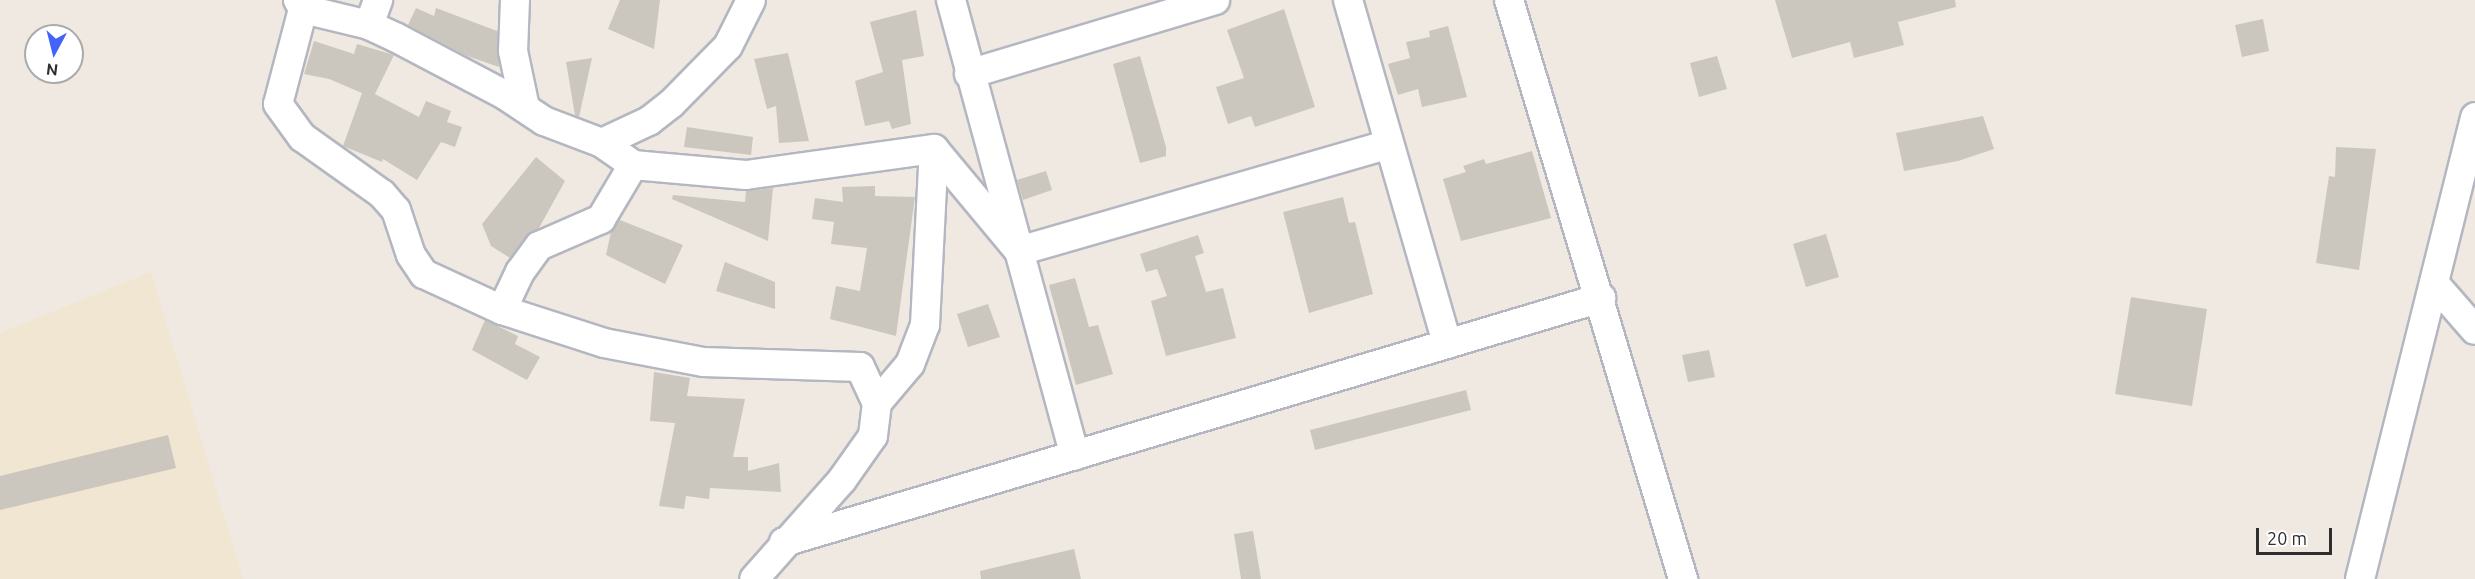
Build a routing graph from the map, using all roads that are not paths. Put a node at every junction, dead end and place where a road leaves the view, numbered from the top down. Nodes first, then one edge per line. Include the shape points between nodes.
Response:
1 (515, 0) edge
2 (951, 0) edge
3 (1215, 0) edge
4 (1348, 0) edge
5 (1509, 0) edge
6 (747, 1) edge
7 (300, 4) edge
8 (374, 12) edge
9 (969, 74) junction
10 (525, 108) junction
11 (2475, 117) edge
12 (602, 143) junction
13 (1389, 144) junction
14 (934, 149) junction
15 (633, 165) junction
16 (1019, 251) junction
17 (2434, 283) junction
18 (1601, 298) junction
19 (502, 309) junction
20 (2475, 330) edge
21 (1447, 344) junction
22 (878, 403) junction
23 (1075, 455) junction
24 (783, 542) junction
25 (754, 579) edge
26 (1683, 579) edge
27 (2360, 579) edge

1 - 10 street via 513,51
2 - 9 street
3 - 9 street
4 - 13 street
5 - 18 street
6 - 12 street via 728,46 677,98 649,121
7 - 8 street
7 - 19 street via 278,104 302,137 382,194 396,210 411,255 424,274
8 - 10 street
9 - 16 street
10 - 12 street via 544,121
11 - 17 street
12 - 15 street
13 - 16 street
13 - 21 street
14 - 15 street via 746,175
14 - 16 street
14 - 22 street via 925,325 910,364
15 - 19 street via 601,219 539,246 520,272
16 - 23 street
17 - 20 street
17 - 27 street
18 - 21 street
18 - 26 street
19 - 22 street via 604,343 703,362 860,367
21 - 23 street
22 - 24 street via 873,436 842,480
23 - 24 street
24 - 25 street

